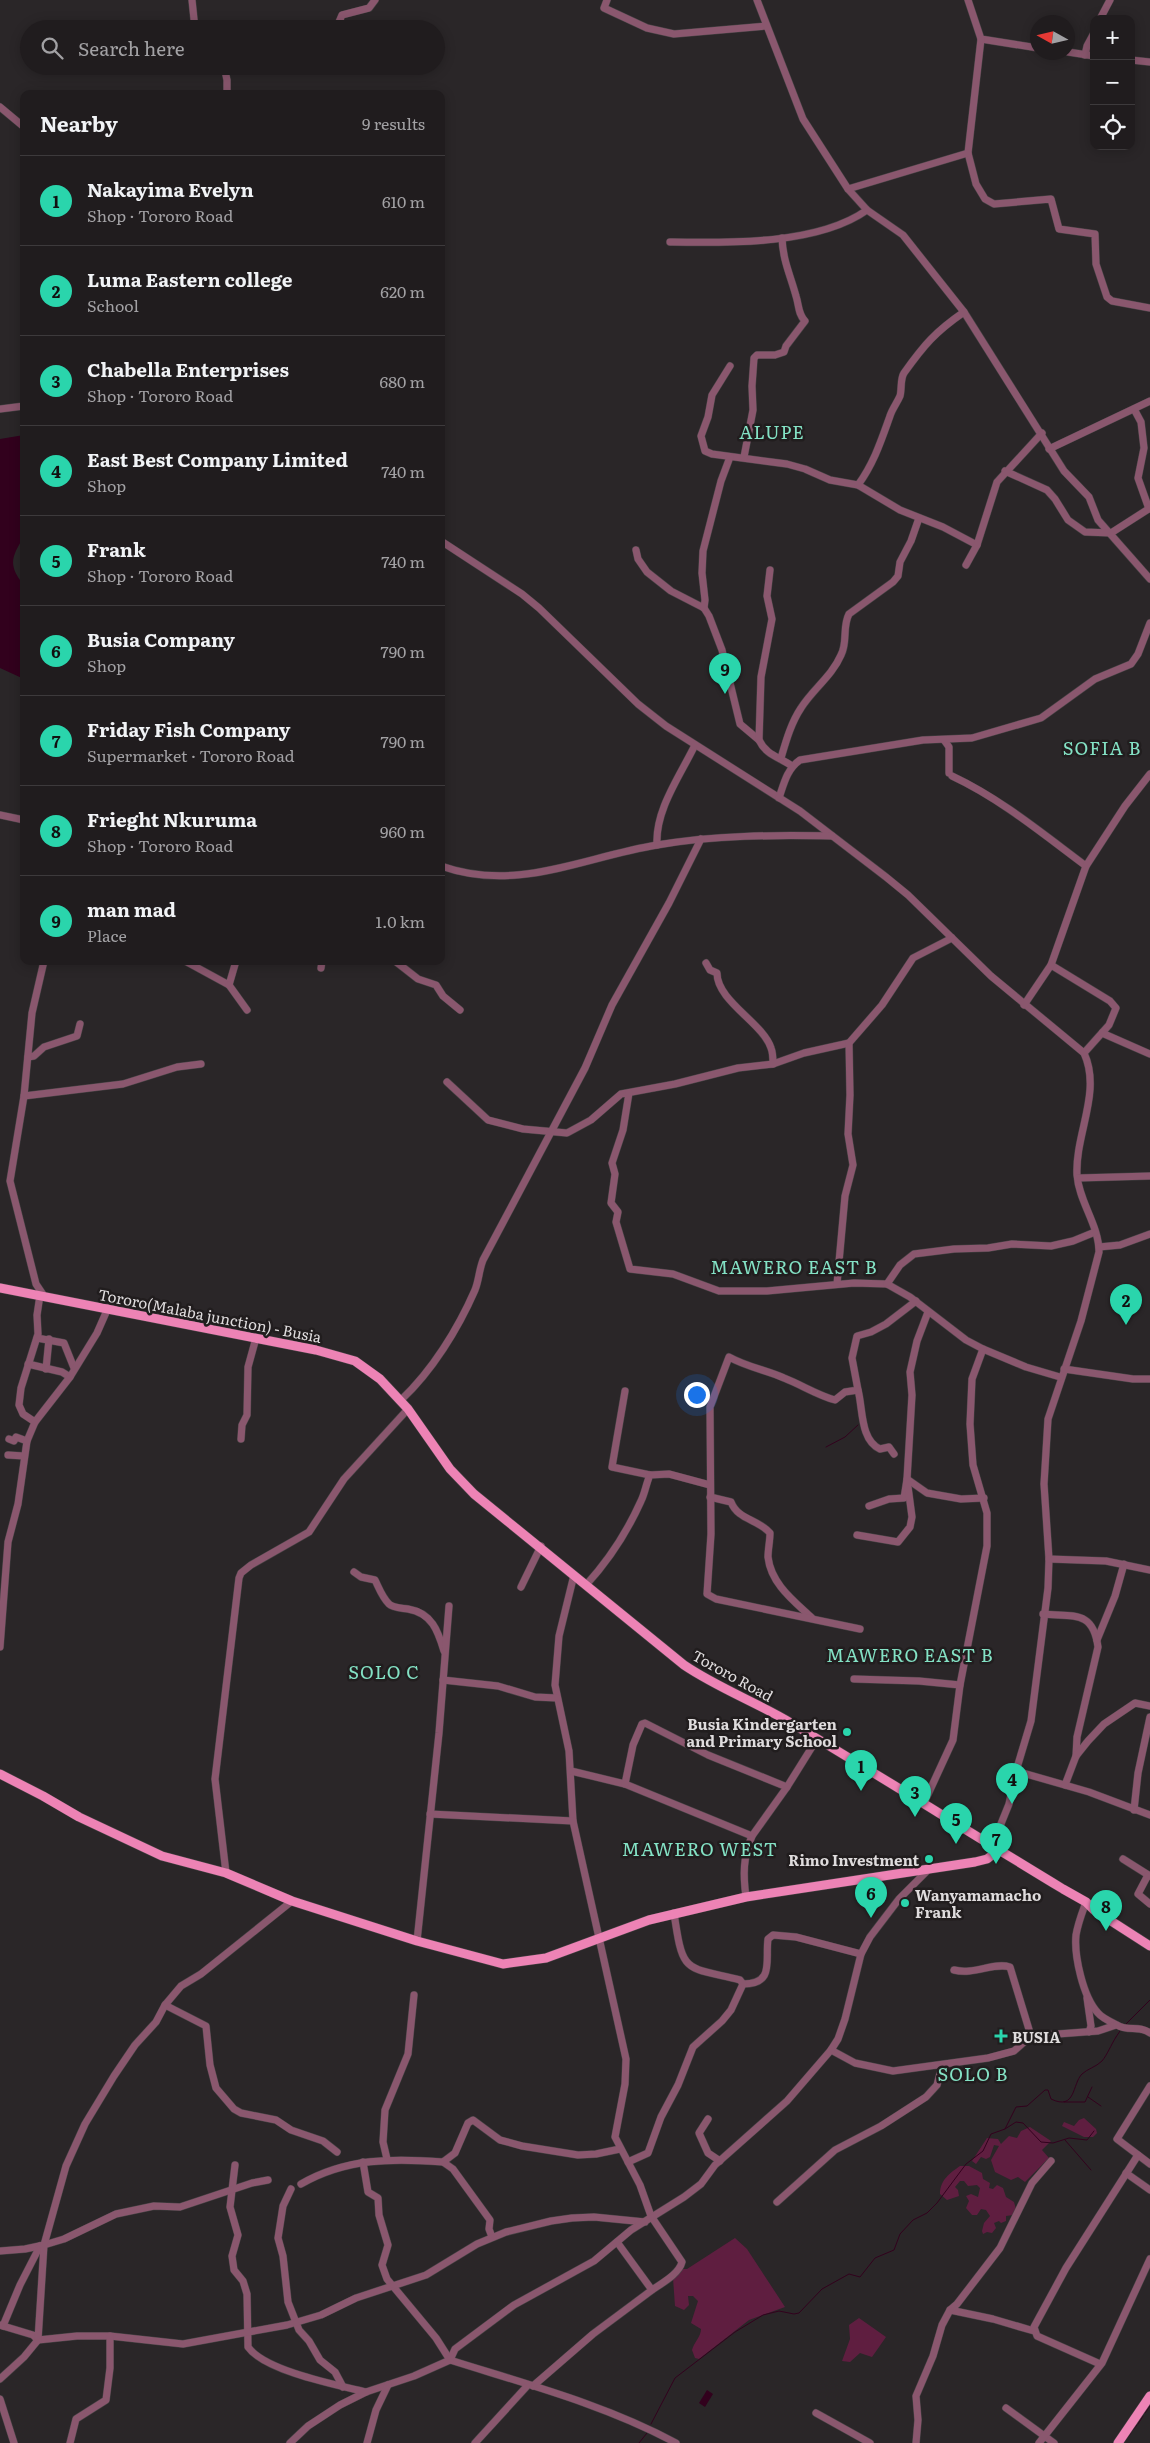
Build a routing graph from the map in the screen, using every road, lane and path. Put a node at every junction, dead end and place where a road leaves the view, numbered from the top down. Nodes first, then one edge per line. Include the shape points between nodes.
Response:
1 (192, 0) edge
2 (375, 0) edge
3 (607, 0) edge
4 (757, 0) edge
5 (968, 0) edge
6 (1110, 0) edge
7 (1102, 15) edge
8 (194, 20) edge
9 (340, 20) edge
10 (766, 26) junction
11 (981, 39) junction
12 (1090, 40) edge
13 (1030, 47) edge
14 (1075, 53) edge
15 (1085, 55) junction
16 (1090, 56) edge
17 (1135, 60) edge
18 (1150, 62) edge
19 (226, 75) edge
20 (226, 90) edge
21 (0, 107) edge
22 (20, 123) edge
23 (968, 153) junction
24 (848, 189) junction
25 (867, 210) junction
26 (782, 238) junction
27 (670, 242) dead end
28 (1150, 308) edge
29 (964, 312) junction
30 (730, 366) dead end
31 (1150, 401) edge
32 (20, 406) edge
33 (0, 409) edge
34 (1134, 409) junction
35 (1042, 433) junction
36 (1050, 449) junction
37 (730, 457) junction
38 (744, 457) junction
39 (1004, 472) junction
40 (858, 485) junction
41 (1150, 508) edge
42 (919, 518) junction
43 (1111, 533) junction
44 (445, 544) edge
45 (977, 545) junction
46 (636, 550) dead end
47 (966, 565) dead end
48 (770, 570) dead end
49 (1150, 579) edge
50 (704, 608) junction
51 (1150, 623) edge
52 (954, 739) junction
53 (759, 740) junction
54 (944, 740) junction
55 (695, 745) junction
56 (949, 747) junction
57 (781, 758) junction
58 (792, 766) junction
59 (1150, 774) edge
60 (779, 798) junction
61 (0, 815) edge
62 (20, 819) edge
63 (832, 836) junction
64 (701, 839) junction
65 (657, 845) junction
66 (1086, 866) junction
67 (445, 867) edge
68 (952, 938) junction
69 (706, 963) dead end
70 (43, 965) edge
71 (194, 965) edge
72 (235, 965) edge
73 (401, 965) edge
74 (1051, 966) junction
75 (229, 985) junction
76 (1024, 1005) junction
77 (246, 1010) dead end
78 (460, 1010) dead end
79 (80, 1024) dead end
80 (1102, 1033) junction
81 (849, 1043) junction
82 (1084, 1053) junction
83 (1150, 1054) edge
84 (28, 1057) junction
85 (201, 1064) dead end
86 (773, 1064) junction
87 (447, 1082) dead end
88 (629, 1093) junction
89 (24, 1096) junction
90 (551, 1132) junction
91 (1150, 1176) edge
92 (1078, 1178) junction
93 (1095, 1232) junction
94 (1150, 1234) edge
95 (1099, 1247) junction
96 (837, 1284) junction
97 (887, 1284) junction
98 (0, 1288) edge
99 (42, 1296) junction
100 (916, 1301) junction
101 (108, 1308) junction
102 (928, 1312) junction
103 (38, 1338) junction
104 (256, 1338) junction
105 (49, 1339) junction
106 (982, 1349) junction
107 (28, 1364) junction
108 (74, 1368) junction
109 (46, 1369) junction
110 (1064, 1369) junction
111 (70, 1377) junction
112 (1060, 1377) junction
113 (1150, 1379) edge
114 (625, 1390) dead end
115 (858, 1390) junction
116 (401, 1400) junction
117 (408, 1410) junction
118 (36, 1422) junction
119 (10, 1439) dead end
120 (240, 1439) dead end
121 (27, 1441) junction
122 (8, 1454) dead end
123 (894, 1454) dead end
124 (24, 1456) junction
125 (650, 1475) junction
126 (907, 1480) junction
127 (710, 1485) junction
128 (710, 1497) junction
129 (984, 1498) junction
130 (870, 1506) dead end
131 (857, 1535) dead end
132 (541, 1546) junction
133 (1049, 1559) junction
134 (1124, 1564) junction
135 (1150, 1570) edge
136 (354, 1572) dead end
137 (574, 1575) junction
138 (586, 1585) junction
139 (521, 1587) dead end
140 (449, 1606) dead end
141 (1043, 1614) junction
142 (812, 1618) junction
143 (860, 1629) dead end
144 (1097, 1641) junction
145 (0, 1647) edge
146 (446, 1657) junction
147 (854, 1679) dead end
148 (443, 1680) junction
149 (960, 1685) junction
150 (557, 1698) junction
151 (1150, 1706) edge
152 (1150, 1717) edge
153 (816, 1739) junction
154 (1076, 1756) junction
155 (571, 1771) junction
156 (1016, 1771) junction
157 (0, 1774) edge
158 (625, 1784) junction
159 (1065, 1785) junction
160 (787, 1787) junction
161 (924, 1803) junction
162 (1134, 1810) junction
163 (430, 1814) junction
164 (1150, 1815) edge
165 (573, 1821) junction
166 (752, 1836) junction
167 (996, 1848) junction
168 (1123, 1859) dead end
169 (928, 1870) junction
170 (226, 1873) junction
171 (1149, 1876) edge
172 (746, 1897) junction
173 (292, 1901) junction
174 (1086, 1902) junction
175 (1150, 1904) edge
176 (674, 1914) junction
177 (599, 1940) junction
178 (417, 1941) junction
179 (1150, 1946) edge
180 (861, 1954) junction
181 (954, 1970) dead end
182 (743, 1984) junction
183 (1087, 1994) junction
184 (414, 1995) dead end
185 (164, 2006) junction
186 (1116, 2025) junction
187 (1089, 2032) junction
188 (1150, 2033) edge
189 (1031, 2036) junction
190 (831, 2050) junction
191 (942, 2066) junction
192 (1150, 2086) edge
193 (708, 2119) dead end
194 (620, 2149) junction
195 (338, 2152) dead end
196 (1138, 2155) junction
197 (453, 2156) junction
198 (387, 2159) junction
199 (1051, 2160) dead end
200 (720, 2161) junction
201 (363, 2162) junction
202 (444, 2162) junction
203 (628, 2162) junction
204 (1150, 2164) edge
205 (236, 2165) dead end
206 (453, 2169) junction
207 (1126, 2174) junction
208 (268, 2180) dead end
209 (301, 2184) dead end
210 (291, 2189) dead end
211 (1150, 2190) edge
212 (231, 2191) junction
213 (777, 2202) dead end
214 (651, 2216) junction
215 (645, 2222) junction
216 (492, 2237) junction
217 (617, 2242) junction
218 (42, 2246) junction
219 (0, 2251) edge
220 (1150, 2259) edge
221 (394, 2286) junction
222 (652, 2290) junction
223 (950, 2310) junction
224 (296, 2321) junction
225 (1, 2326) edge
226 (1034, 2331) junction
227 (246, 2332) junction
228 (110, 2336) junction
229 (38, 2340) junction
230 (450, 2360) junction
231 (1100, 2364) junction
232 (0, 2379) edge
233 (388, 2385) junction
234 (531, 2385) junction
235 (343, 2387) junction
236 (366, 2392) junction
237 (1150, 2396) edge
238 (0, 2399) edge
239 (1006, 2408) dead end
240 (816, 2413) dead end
241 (1045, 2436) junction
242 (14, 2443) edge
243 (70, 2443) edge
244 (290, 2443) edge
245 (367, 2443) edge
246 (474, 2443) edge
247 (676, 2443) edge
248 (870, 2443) edge
249 (916, 2443) edge
250 (1039, 2443) edge
251 (1054, 2443) edge
252 (1118, 2443) edge

1 - 8 street
2 - 9 street via 369,8 342,15
3 - 10 street via 604,8 660,32 692,34
4 - 10 street
5 - 11 street
6 - 7 street
10 - 24 street via 804,120
11 - 13 street
11 - 23 street
12 - 15 street
14 - 15 street
15 - 16 street
17 - 18 street
19 - 20 street
21 - 22 street
23 - 24 street
23 - 28 street via 976,184 984,199 994,204 1051,199 1059,229 1095,234 1096,264 1108,297 1112,301
24 - 25 street
25 - 26 street via 832,226
25 - 29 street via 903,234
26 - 27 street via 751,242
26 - 38 street via 783,258 804,321 784,352 754,358 753,410
29 - 35 street
29 - 40 street via 927,341 903,375 886,433 870,468
30 - 37 street via 712,395 701,436 705,451
31 - 34 street
32 - 33 street
34 - 36 street
34 - 41 street via 1141,422 1144,448 1138,478
35 - 36 street
35 - 39 street
36 - 43 street via 1064,471 1089,497 1098,520
37 - 38 street
37 - 50 street via 703,551
38 - 40 street via 805,468 830,480
39 - 43 street via 1047,490 1068,520 1085,532
39 - 45 street via 994,489
40 - 42 street
41 - 43 street
42 - 45 street
42 - 57 street via 900,562 898,576 849,614 841,656 800,708
43 - 49 street
44 - 55 street via 528,598 638,704
45 - 47 street
46 - 50 street via 647,572 671,591
48 - 53 street via 767,596 772,620 761,677
50 - 53 street via 717,636 740,724
51 - 52 street via 1131,664 1095,678 1041,718 972,738
52 - 54 street
52 - 56 street
53 - 57 street via 769,754
54 - 56 street
54 - 58 street via 923,740 837,753 800,760
55 - 60 street
55 - 65 street via 661,814
56 - 66 street via 951,775 1036,828
57 - 58 street
58 - 60 street
59 - 66 street
60 - 63 street
61 - 62 street
63 - 64 street
63 - 68 street via 908,895
64 - 65 street
64 - 90 street via 612,1005 585,1068
65 - 67 street via 537,874 492,876
66 - 74 street
68 - 76 street
68 - 81 street via 913,958 882,1006
69 - 86 street via 717,973 717,982 726,997 771,1047
70 - 84 street via 32,1013
71 - 75 street
72 - 75 street
73 - 78 street via 418,979 436,985 443,996
74 - 76 street
74 - 80 street via 1113,1003 1116,1012
75 - 77 street
76 - 82 street
79 - 84 street via 77,1036 44,1047
80 - 82 street
80 - 83 street
81 - 86 street
81 - 96 street via 848,1134 853,1165 846,1196
82 - 92 street via 1090,1084 1078,1152
84 - 89 street
85 - 89 street via 177,1067 123,1084
86 - 88 street via 722,1071
87 - 90 street via 488,1120
88 - 90 street via 617,1096 598,1115 577,1129 567,1133
88 - 96 street via 623,1130 612,1163 615,1174 611,1202 618,1212 616,1222 630,1269 662,1271 719,1291 767,1291
89 - 99 street via 10,1181 36,1284
90 - 116 street via 483,1260 465,1309 430,1366
91 - 92 street
92 - 93 street via 1080,1194
93 - 95 street
93 - 97 street via 1073,1242 1051,1246 1012,1244 914,1254 900,1265
94 - 95 street via 1120,1245
95 - 110 street via 1081,1321
96 - 97 street
97 - 100 street
98 - 99 main road, Tororo(Malaba junction) - Busia
99 - 101 main road, Tororo(Malaba junction) - Busia
99 - 103 street via 37,1315
100 - 102 street
100 - 115 street via 886,1324 857,1336 852,1358
101 - 104 main road, Tororo(Malaba junction) - Busia
101 - 108 street via 97,1333
102 - 106 street
102 - 126 street via 910,1372 912,1395
103 - 105 street
103 - 107 street
104 - 116 main road, Tororo(Malaba junction) - Busia via 355,1361
104 - 120 street via 248,1367 247,1415
105 - 108 street via 64,1343
105 - 109 street
106 - 112 street
106 - 129 street via 972,1379 970,1424 973,1465
107 - 109 street
107 - 118 street via 19,1408
108 - 111 street
109 - 111 street
110 - 112 street
110 - 113 street
111 - 118 street
112 - 133 street via 1048,1419 1044,1458
114 - 125 street via 612,1467
115 - 123 street via 862,1420 871,1444 880,1449 889,1447
115 - 127 street via 845,1392 835,1400 822,1397 783,1377 729,1357 710,1407
116 - 117 main road, Tororo Road
117 - 132 main road, Tororo Road via 463,1483
117 - 170 street via 344,1479 308,1532 251,1565 239,1578 214,1779
118 - 121 street
119 - 121 street via 16,1437
121 - 124 street
122 - 124 street
124 - 145 street via 18,1504 8,1542
125 - 127 street via 669,1474
125 - 138 street via 642,1500 625,1530 599,1571
126 - 129 street via 926,1493 961,1499
126 - 130 street via 904,1498 888,1499
126 - 131 street via 912,1517 910,1527 901,1540
127 - 128 street
128 - 142 street via 731,1502 738,1514 770,1533 768,1558 775,1580
128 - 142 street via 707,1594 716,1599
129 - 149 street via 987,1546
132 - 137 main road, Tororo Road
132 - 139 street
133 - 134 street
133 - 141 street
134 - 135 street
134 - 144 street via 1116,1596
136 - 146 street via 375,1580 390,1605 415,1611 431,1620 437,1628
137 - 138 main road, Tororo Road
137 - 150 street via 554,1675
138 - 153 main road, Tororo Road via 696,1673
140 - 146 street
141 - 144 street via 1086,1619 1094,1627
141 - 156 street via 1030,1721
142 - 143 street
144 - 154 street
146 - 148 street
147 - 149 street
148 - 150 street via 498,1686
148 - 163 street
149 - 161 street via 951,1747
150 - 155 street
151 - 154 street via 1138,1702 1119,1712
152 - 162 street
153 - 160 street
153 - 161 main road, Tororo Road
154 - 159 street
155 - 158 street
155 - 165 street
156 - 159 street
156 - 167 street
157 - 170 main road via 162,1856
158 - 160 street via 633,1745 645,1722 708,1755
158 - 166 street
159 - 162 street
160 - 166 street
161 - 167 main road, Tororo Road
162 - 164 street
163 - 165 street
163 - 178 street
165 - 177 street
166 - 172 street via 743,1871
167 - 169 main road via 982,1861
167 - 174 main road, Tororo Road
168 - 171 street
169 - 172 main road
169 - 180 street via 899,1899
170 - 173 main road
171 - 175 street via 1138,1894
172 - 176 main road
173 - 178 main road
173 - 185 street via 201,1974 181,1986
174 - 179 main road, Tororo Road
174 - 183 street via 1079,1920 1076,1944
176 - 177 main road
176 - 182 street via 679,1950 688,1964 709,1974 740,1980
177 - 178 main road via 546,1958 515,1964
177 - 194 street via 626,2059 615,2133
180 - 182 street via 796,1937 773,1935 768,1939 768,1961 760,1982
180 - 190 street via 846,2019
181 - 189 street via 966,1973 1010,1967
182 - 203 street via 732,2010 693,2047 648,2153
183 - 186 street via 1098,2013
183 - 187 street
184 - 198 street via 408,2054 385,2110 383,2142
185 - 195 street via 206,2026 216,2088 234,2109 276,2120 291,2130 323,2141
185 - 218 street via 156,2022 125,2059 76,2141
186 - 187 street
186 - 188 street via 1127,2029 1140,2028
187 - 189 street
189 - 191 street via 1014,2051
190 - 191 street via 855,2063 887,2070
190 - 200 street via 787,2101
191 - 213 street via 937,2085 926,2097 835,2150
192 - 196 street via 1117,2139
193 - 200 street via 699,2133 708,2153
194 - 197 street via 578,2155 522,2146 500,2140 473,2120 468,2123
194 - 203 street
196 - 204 street
196 - 207 street
197 - 202 street
197 - 206 street
198 - 201 street
198 - 202 street
199 - 223 street via 1032,2183 1000,2248
200 - 214 street via 701,2184 670,2208
201 - 209 street via 322,2172
201 - 221 street via 368,2192 378,2198 379,2215 388,2245 382,2265 387,2279
202 - 206 street
203 - 214 street
205 - 212 street
206 - 216 street via 490,2220
207 - 211 street
207 - 226 street via 1066,2268
208 - 212 street
210 - 224 street via 283,2206 278,2238 288,2302
212 - 218 street via 180,2207 154,2206 116,2214
212 - 227 street via 230,2208 238,2235 232,2256 234,2270 243,2281 247,2294
214 - 215 street
214 - 222 street via 682,2262 667,2280
215 - 216 street via 572,2218
215 - 217 street
216 - 221 street via 426,2275
217 - 222 street
217 - 230 street via 588,2265 532,2294 482,2327 455,2349
218 - 219 street
218 - 225 street
218 - 229 street
220 - 231 street
221 - 224 street via 356,2298 321,2315
221 - 230 street
222 - 234 street
223 - 226 street
223 - 249 street via 916,2396
224 - 227 street
224 - 235 street via 320,2360 335,2372
225 - 229 street via 33,2335
226 - 231 street via 1037,2336
227 - 228 street via 183,2344
227 - 235 street via 248,2347 254,2354 298,2375
228 - 229 street
228 - 243 street via 106,2400 76,2418
229 - 232 street
230 - 233 street
230 - 234 street
231 - 241 street
233 - 236 street
233 - 245 street via 376,2410
234 - 246 street
234 - 247 street via 644,2425
235 - 236 street
236 - 244 street via 308,2426
237 - 252 main road
238 - 242 street
239 - 241 street
240 - 248 street
241 - 250 street
241 - 251 street

